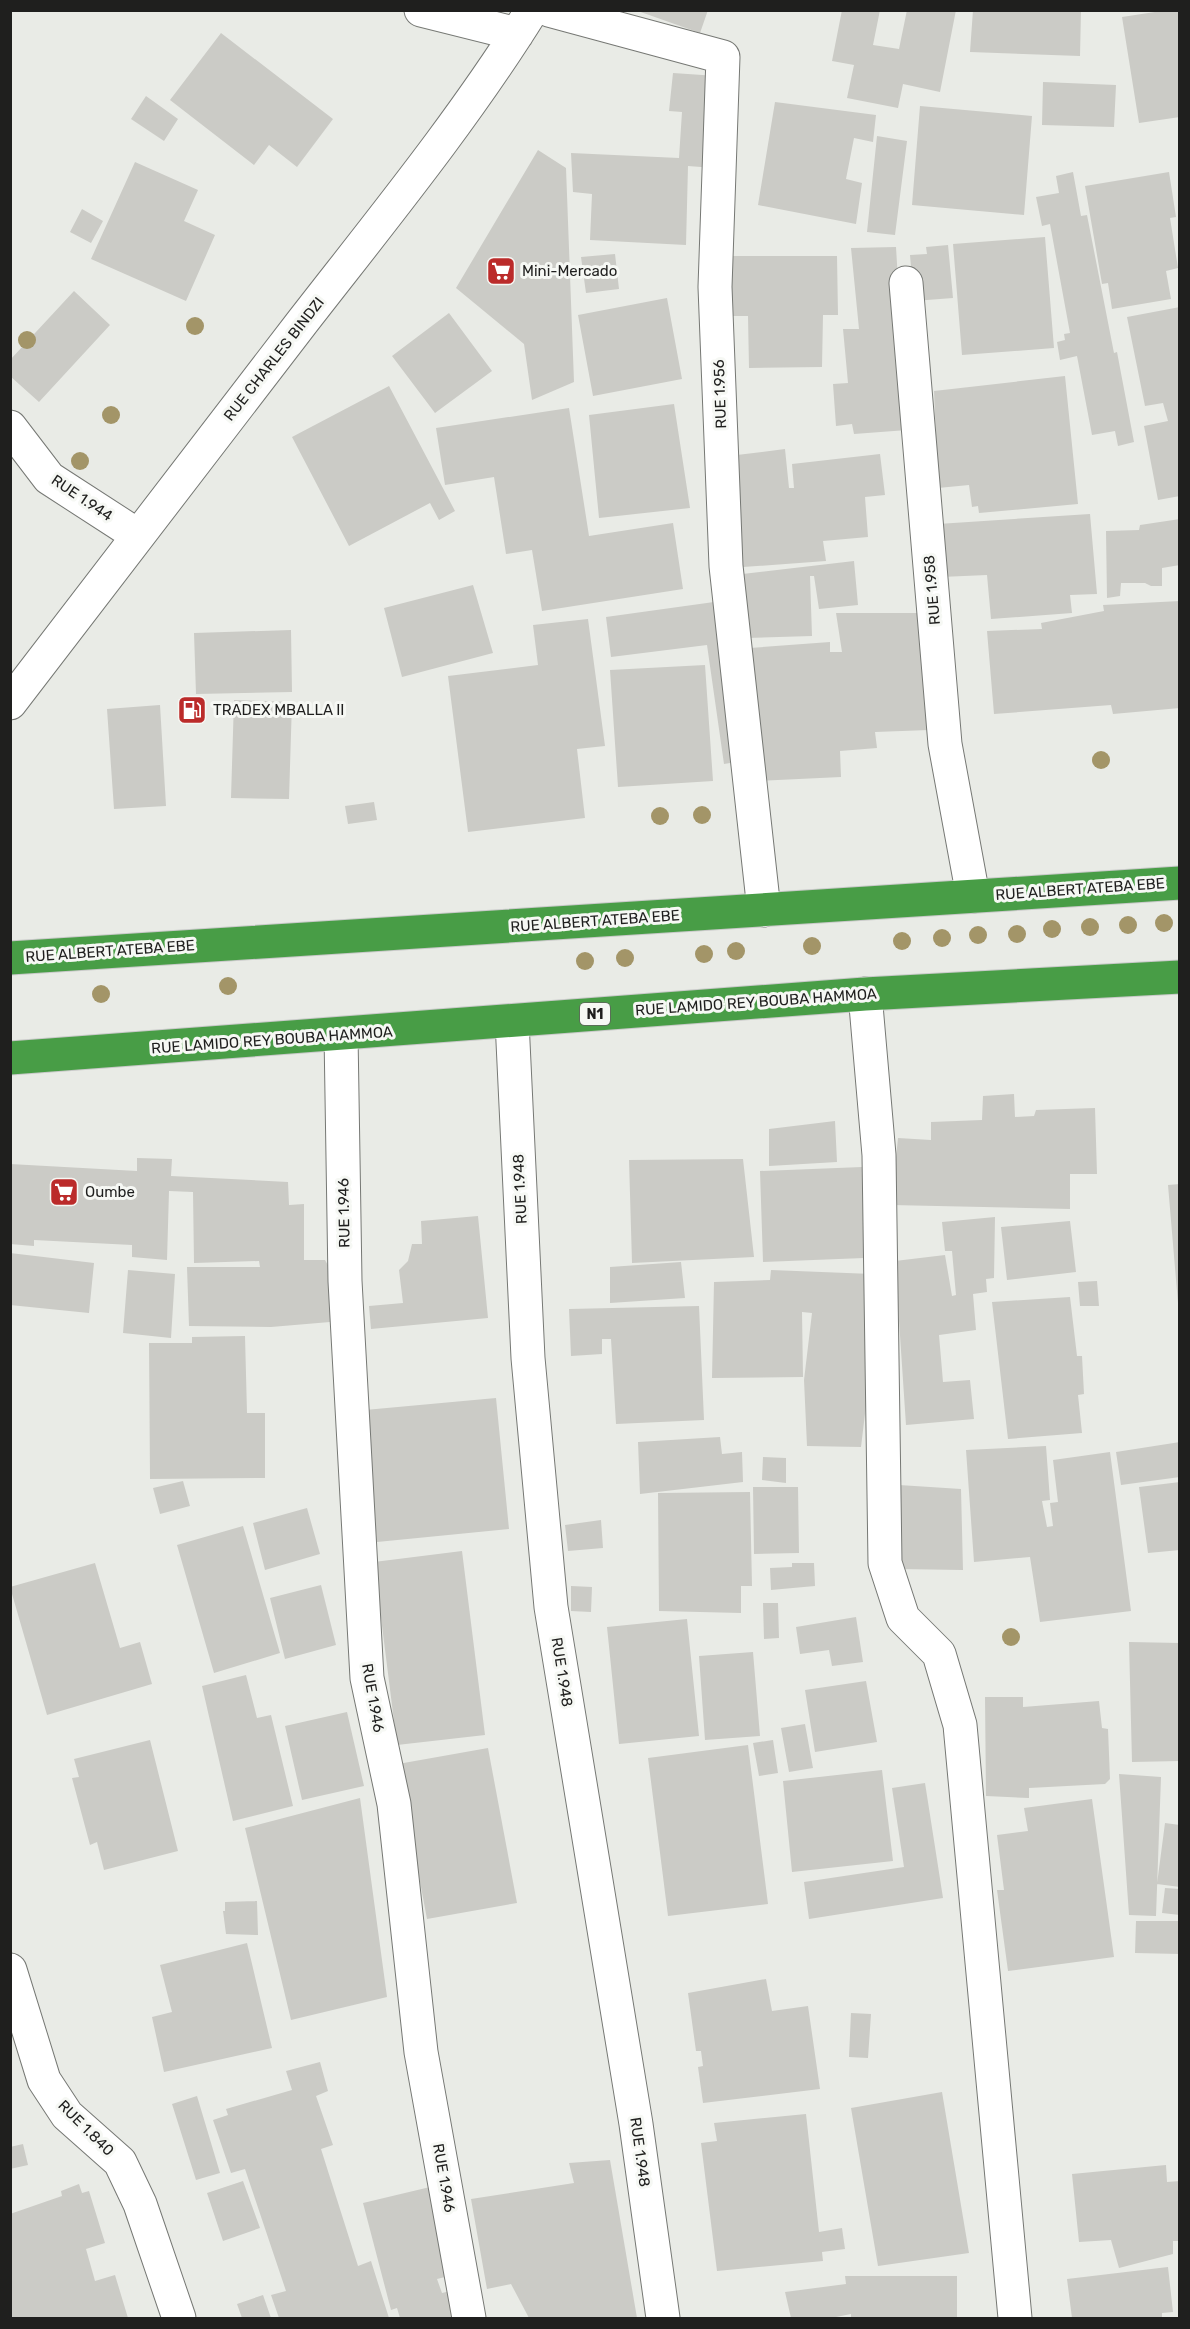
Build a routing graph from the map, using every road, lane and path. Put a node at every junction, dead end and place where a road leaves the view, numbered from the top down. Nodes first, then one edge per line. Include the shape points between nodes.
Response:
1 (421, 10) edge
2 (549, 10) edge
3 (524, 22) edge
4 (906, 283) dead end
5 (10, 427) edge
6 (137, 535) junction
7 (10, 703) edge
8 (1179, 883) edge
9 (973, 896) junction
10 (764, 910) junction
11 (10, 958) edge
12 (1179, 977) edge
13 (865, 994) junction
14 (512, 1021) junction
15 (341, 1034) junction
16 (10, 1058) edge
17 (10, 1970) edge
18 (179, 2319) edge
19 (469, 2319) edge
20 (663, 2319) edge
21 (1015, 2319) edge

1 - 3 street
2 - 10 street, RUE 1.956 via 723,57 715,287 726,566
3 - 6 street, RUE CHARLES BINDZI via 410,184
4 - 9 street, RUE 1.958 via 945,744
5 - 6 street, RUE 1.944 via 49,478
6 - 7 street, RUE CHARLES BINDZI
8 - 9 highway, RUE ALBERT ATEBA EBE
9 - 10 highway, RUE ALBERT ATEBA EBE
10 - 11 highway, RUE ALBERT ATEBA EBE
12 - 13 highway, RUE LAMIDO REY BOUBA HAMMOA / N1
13 - 14 highway, RUE LAMIDO REY BOUBA HAMMOA / N1
13 - 21 street via 879,1155 885,1563 903,1618 939,1654 960,1725
14 - 15 highway, RUE LAMIDO REY BOUBA HAMMOA / N1
14 - 20 street, RUE 1.948 via 528,1358 551,1607 636,2124
15 - 16 highway, RUE LAMIDO REY BOUBA HAMMOA / N1
15 - 19 street, RUE 1.946 via 345,1281 367,1678 394,1804 421,2052
17 - 18 street, RUE 1.840 via 44,2080 67,2115 120,2162 140,2204

